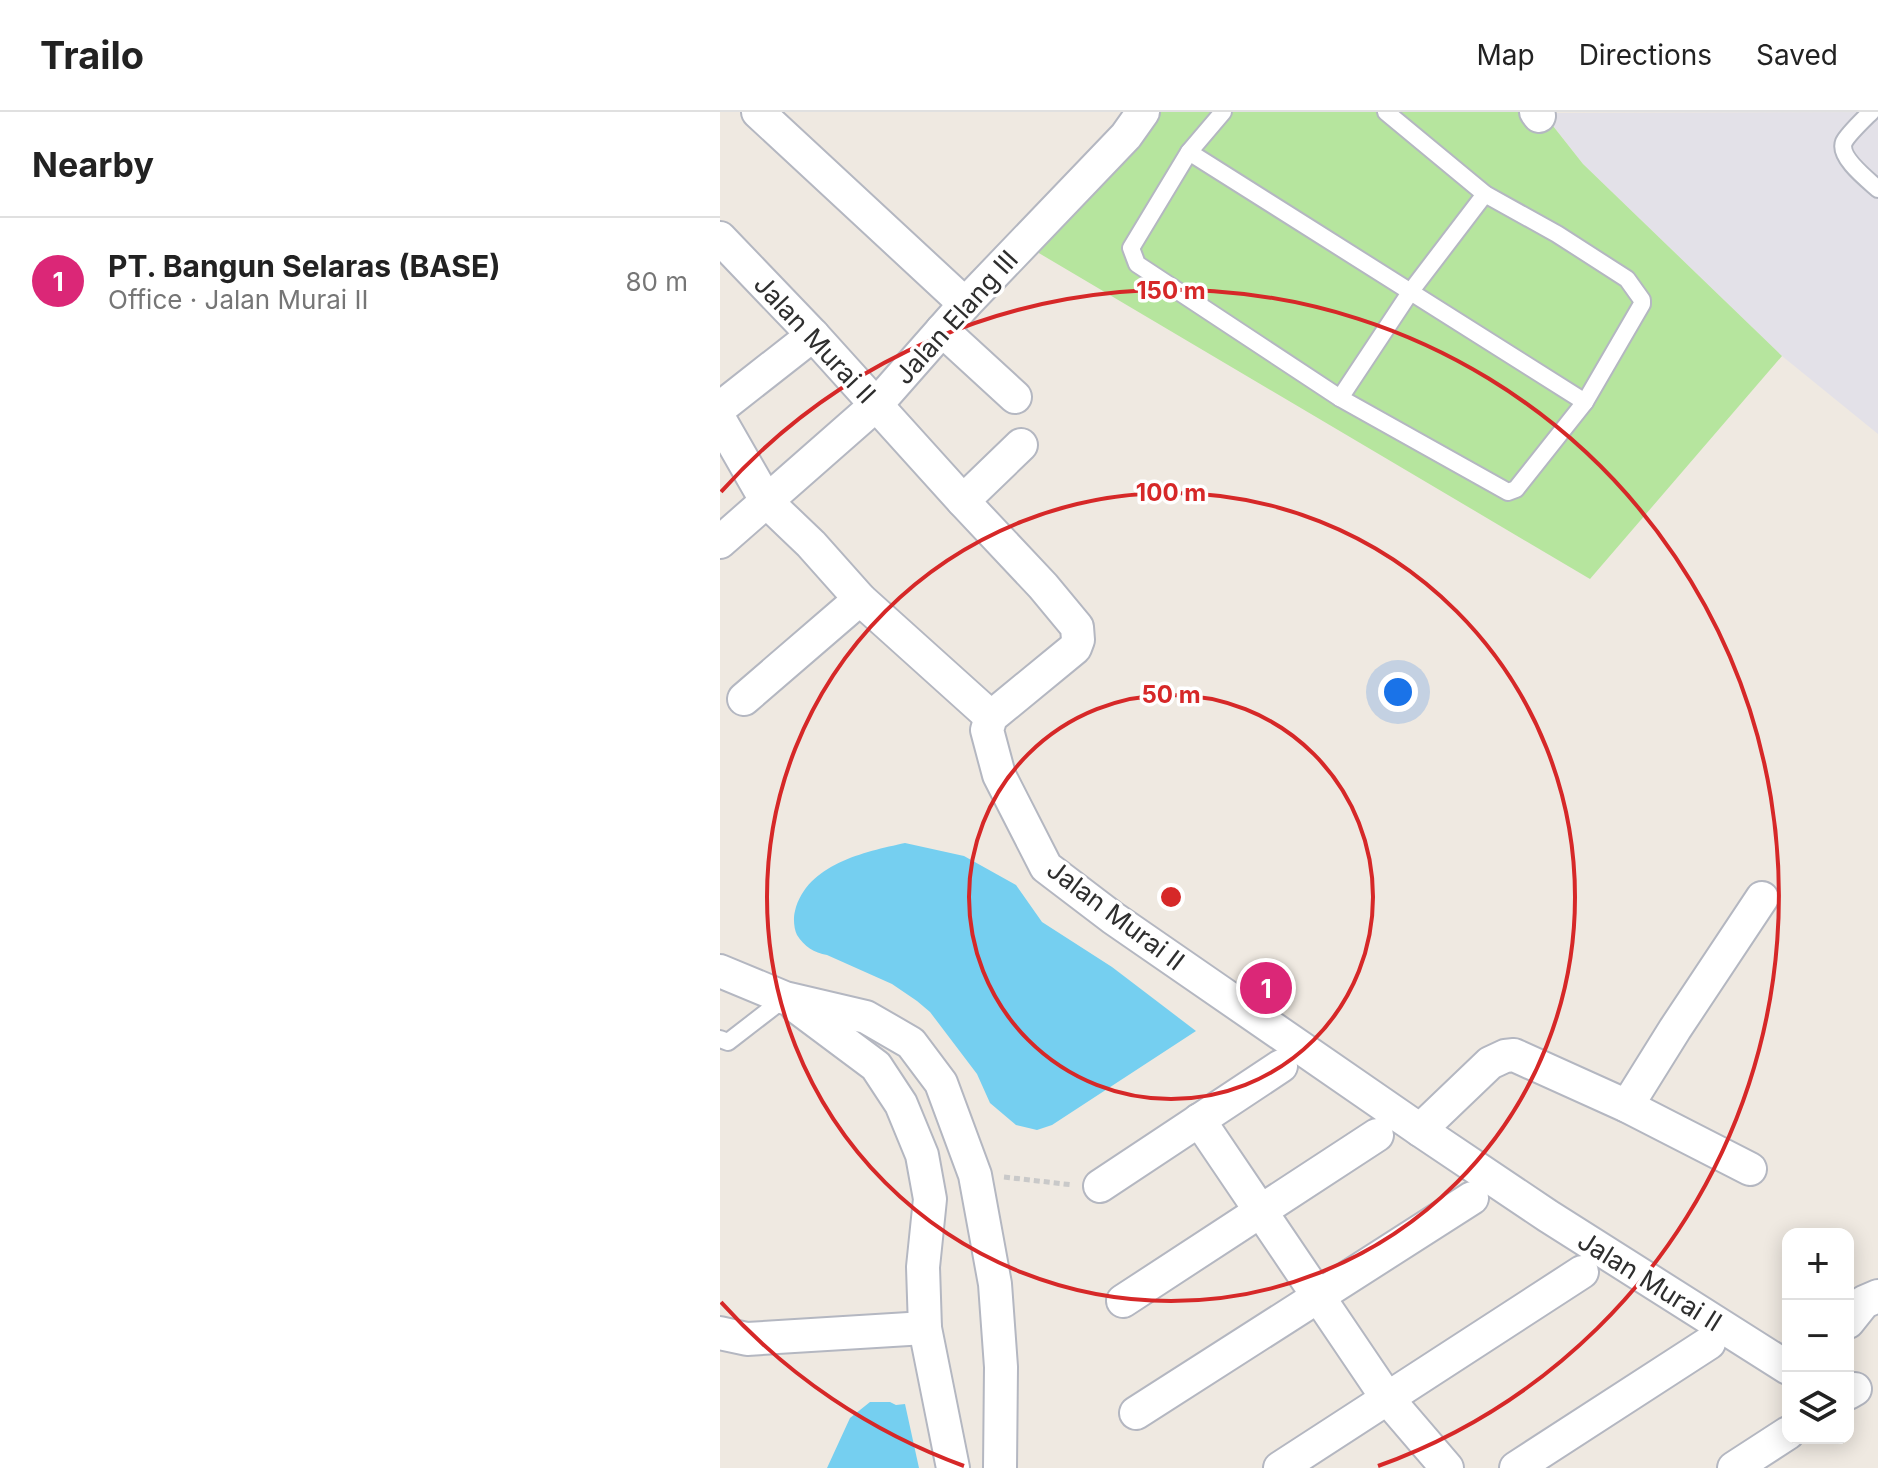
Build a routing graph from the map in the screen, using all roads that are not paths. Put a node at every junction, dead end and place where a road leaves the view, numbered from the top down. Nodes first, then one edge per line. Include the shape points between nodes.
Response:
1 (758, 112) edge
2 (1143, 112) edge
3 (1223, 112) edge
4 (1386, 112) edge
5 (1871, 112) edge
6 (1189, 152) junction
7 (1878, 189) edge
8 (1485, 194) junction
9 (720, 238) edge
10 (1411, 291) junction
11 (965, 304) junction
12 (942, 330) junction
13 (813, 335) junction
14 (1015, 397) dead end
15 (1340, 398) junction
16 (1585, 402) junction
17 (877, 404) junction
18 (720, 408) edge
19 (720, 420) edge
20 (1021, 445) dead end
21 (963, 501) junction
22 (767, 502) junction
23 (720, 542) edge
24 (860, 599) junction
25 (744, 699) dead end
26 (991, 717) junction
27 (1762, 898) dead end
28 (720, 971) edge
29 (785, 998) junction
30 (720, 1039) edge
31 (1281, 1066) dead end
32 (941, 1083) junction
33 (901, 1104) junction
34 (1627, 1106) junction
35 (1199, 1120) junction
36 (1420, 1130) junction
37 (1377, 1135) dead end
38 (1750, 1169) dead end
39 (1100, 1186) road end
40 (1472, 1198) dead end
41 (1260, 1211) junction
42 (1582, 1272) dead end
43 (1878, 1296) edge
44 (1318, 1297) junction
45 (1123, 1301) dead end
46 (1854, 1314) edge
47 (925, 1328) junction
48 (720, 1333) edge
49 (1709, 1343) dead end
50 (1782, 1364) edge
51 (1387, 1398) junction
52 (1136, 1413) dead end
53 (1782, 1437) edge
54 (953, 1468) edge
55 (1000, 1468) edge
56 (1280, 1468) edge
57 (1447, 1468) edge
58 (1516, 1468) edge
59 (1734, 1468) edge

1 - 11 street
2 - 11 street, Jalan Elang III
3 - 6 lane
4 - 8 lane
5 - 7 lane via 1844,141 1844,151
6 - 10 lane
6 - 15 lane via 1131,248 1137,264
8 - 10 lane
8 - 16 lane via 1627,279 1640,296 1642,304
9 - 13 street, Jalan Murai II
10 - 15 lane
10 - 16 lane
11 - 12 street, Jalan Elang III
12 - 14 street
12 - 17 street, Jalan Elang III
13 - 17 street, Jalan Murai II
13 - 18 street
15 - 16 lane via 1511,492
17 - 21 street, Jalan Murai II
17 - 22 street, Jalan Elang III
19 - 22 street
20 - 21 street
21 - 26 street, Jalan Murai II via 1043,586 1078,634 1075,648
22 - 23 street, Jalan Elang III
22 - 24 street
24 - 25 street
24 - 26 street
26 - 36 street, Jalan Murai II via 987,730 999,775 1046,867
27 - 34 street
28 - 29 street
29 - 30 lane via 728,1042
29 - 32 street via 866,1017 911,1043
29 - 33 street via 876,1066
31 - 35 street
32 - 33 street
32 - 55 street via 975,1175 995,1284
33 - 47 street via 922,1155 930,1199 923,1267
34 - 36 street via 1514,1055 1505,1056 1490,1063
34 - 38 street
35 - 39 street
35 - 41 street
36 - 50 street, Jalan Murai II
37 - 41 street
40 - 44 street
41 - 44 street
41 - 45 street
42 - 51 street
43 - 46 street
44 - 51 street
44 - 52 street
47 - 48 street via 747,1339
47 - 54 street
49 - 58 street
51 - 56 street
51 - 57 street
53 - 59 street

